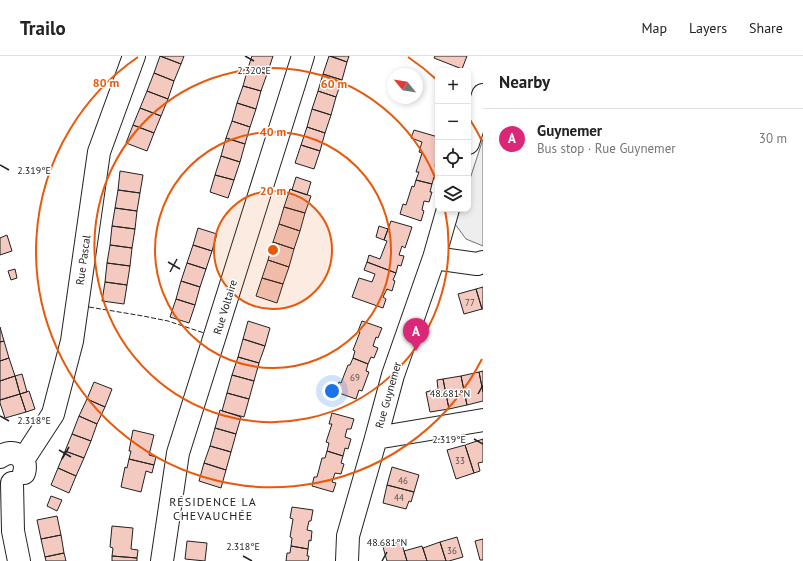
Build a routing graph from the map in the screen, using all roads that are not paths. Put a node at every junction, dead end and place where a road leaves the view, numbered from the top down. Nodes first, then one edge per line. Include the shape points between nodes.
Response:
1 (134, 56) edge
2 (303, 56) edge
3 (483, 95) edge
4 (469, 140) edge
5 (447, 212) edge
6 (434, 258) junction
7 (483, 262) edge
8 (483, 420) edge
9 (376, 438) junction
10 (1, 454) edge
11 (23, 460) junction
12 (6, 482) edge
13 (19, 561) edge
14 (162, 561) edge
15 (347, 561) edge

1 - 11 street, Rue Pascal via 99,152 72,341 53,414
2 - 14 street, Rue Voltaire via 178,453
3 - 4 street
5 - 6 street, Rue Guynemer
6 - 7 street via 477,264
6 - 9 street, Rue Guynemer via 393,375
8 - 9 street
9 - 15 street, Rue Guynemer via 348,536
10 - 11 street via 12,453
11 - 12 street via 24,476 17,482
12 - 13 street

